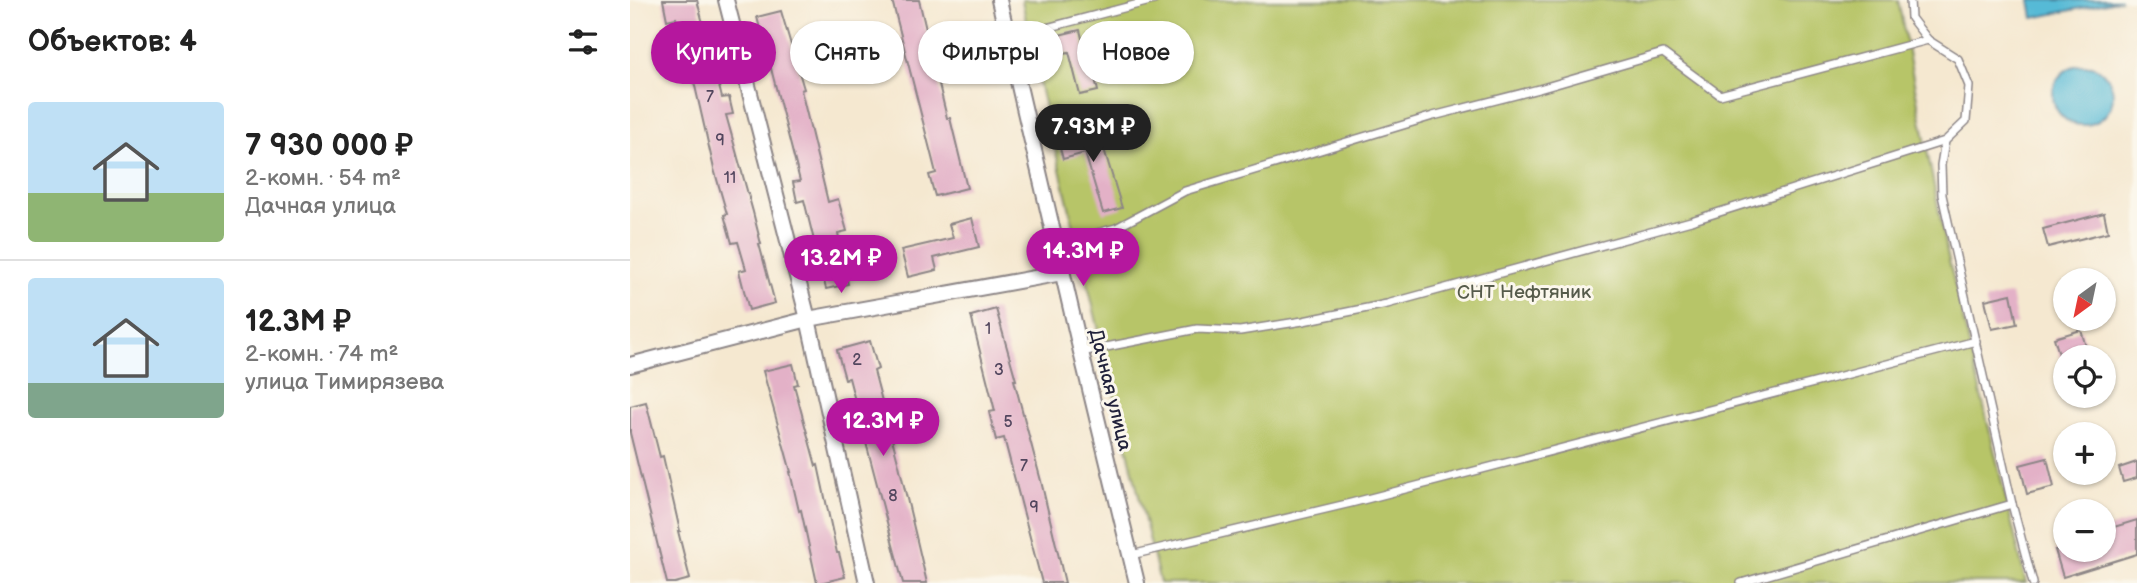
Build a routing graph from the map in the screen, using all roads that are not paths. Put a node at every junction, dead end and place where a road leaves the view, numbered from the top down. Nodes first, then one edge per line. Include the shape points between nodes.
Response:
1 (726, 0) edge
2 (999, 0) edge
3 (1154, 0) edge
4 (1910, 0) edge
5 (1004, 21) edge
6 (1063, 24) edge
7 (1928, 40) junction
8 (1018, 84) edge
9 (1945, 141) junction
10 (1055, 244) junction
11 (1062, 273) junction
12 (808, 319) junction
13 (1976, 341) junction
14 (1080, 352) junction
15 (630, 365) edge
16 (2012, 504) junction
17 (1130, 555) junction
18 (867, 583) edge
19 (1137, 583) edge
20 (1741, 583) edge
21 (2033, 583) edge

1 - 12 street
2 - 5 street, Дачная улица
3 - 6 lane
4 - 7 lane via 1911,18
7 - 9 lane via 1958,59 1969,86 1966,121
7 - 10 lane via 1720,95 1662,53 1185,191 1116,229
8 - 10 street, Дачная улица
9 - 13 lane via 1942,195
9 - 14 lane via 1690,221 1387,304 1240,331 1197,328
10 - 11 street, Дачная улица
11 - 12 street
11 - 14 street, Дачная улица
12 - 15 street
12 - 18 street
13 - 16 lane
13 - 17 lane via 1351,503
14 - 17 street, Дачная улица
16 - 20 lane
16 - 21 lane
17 - 19 street, Дачная улица

